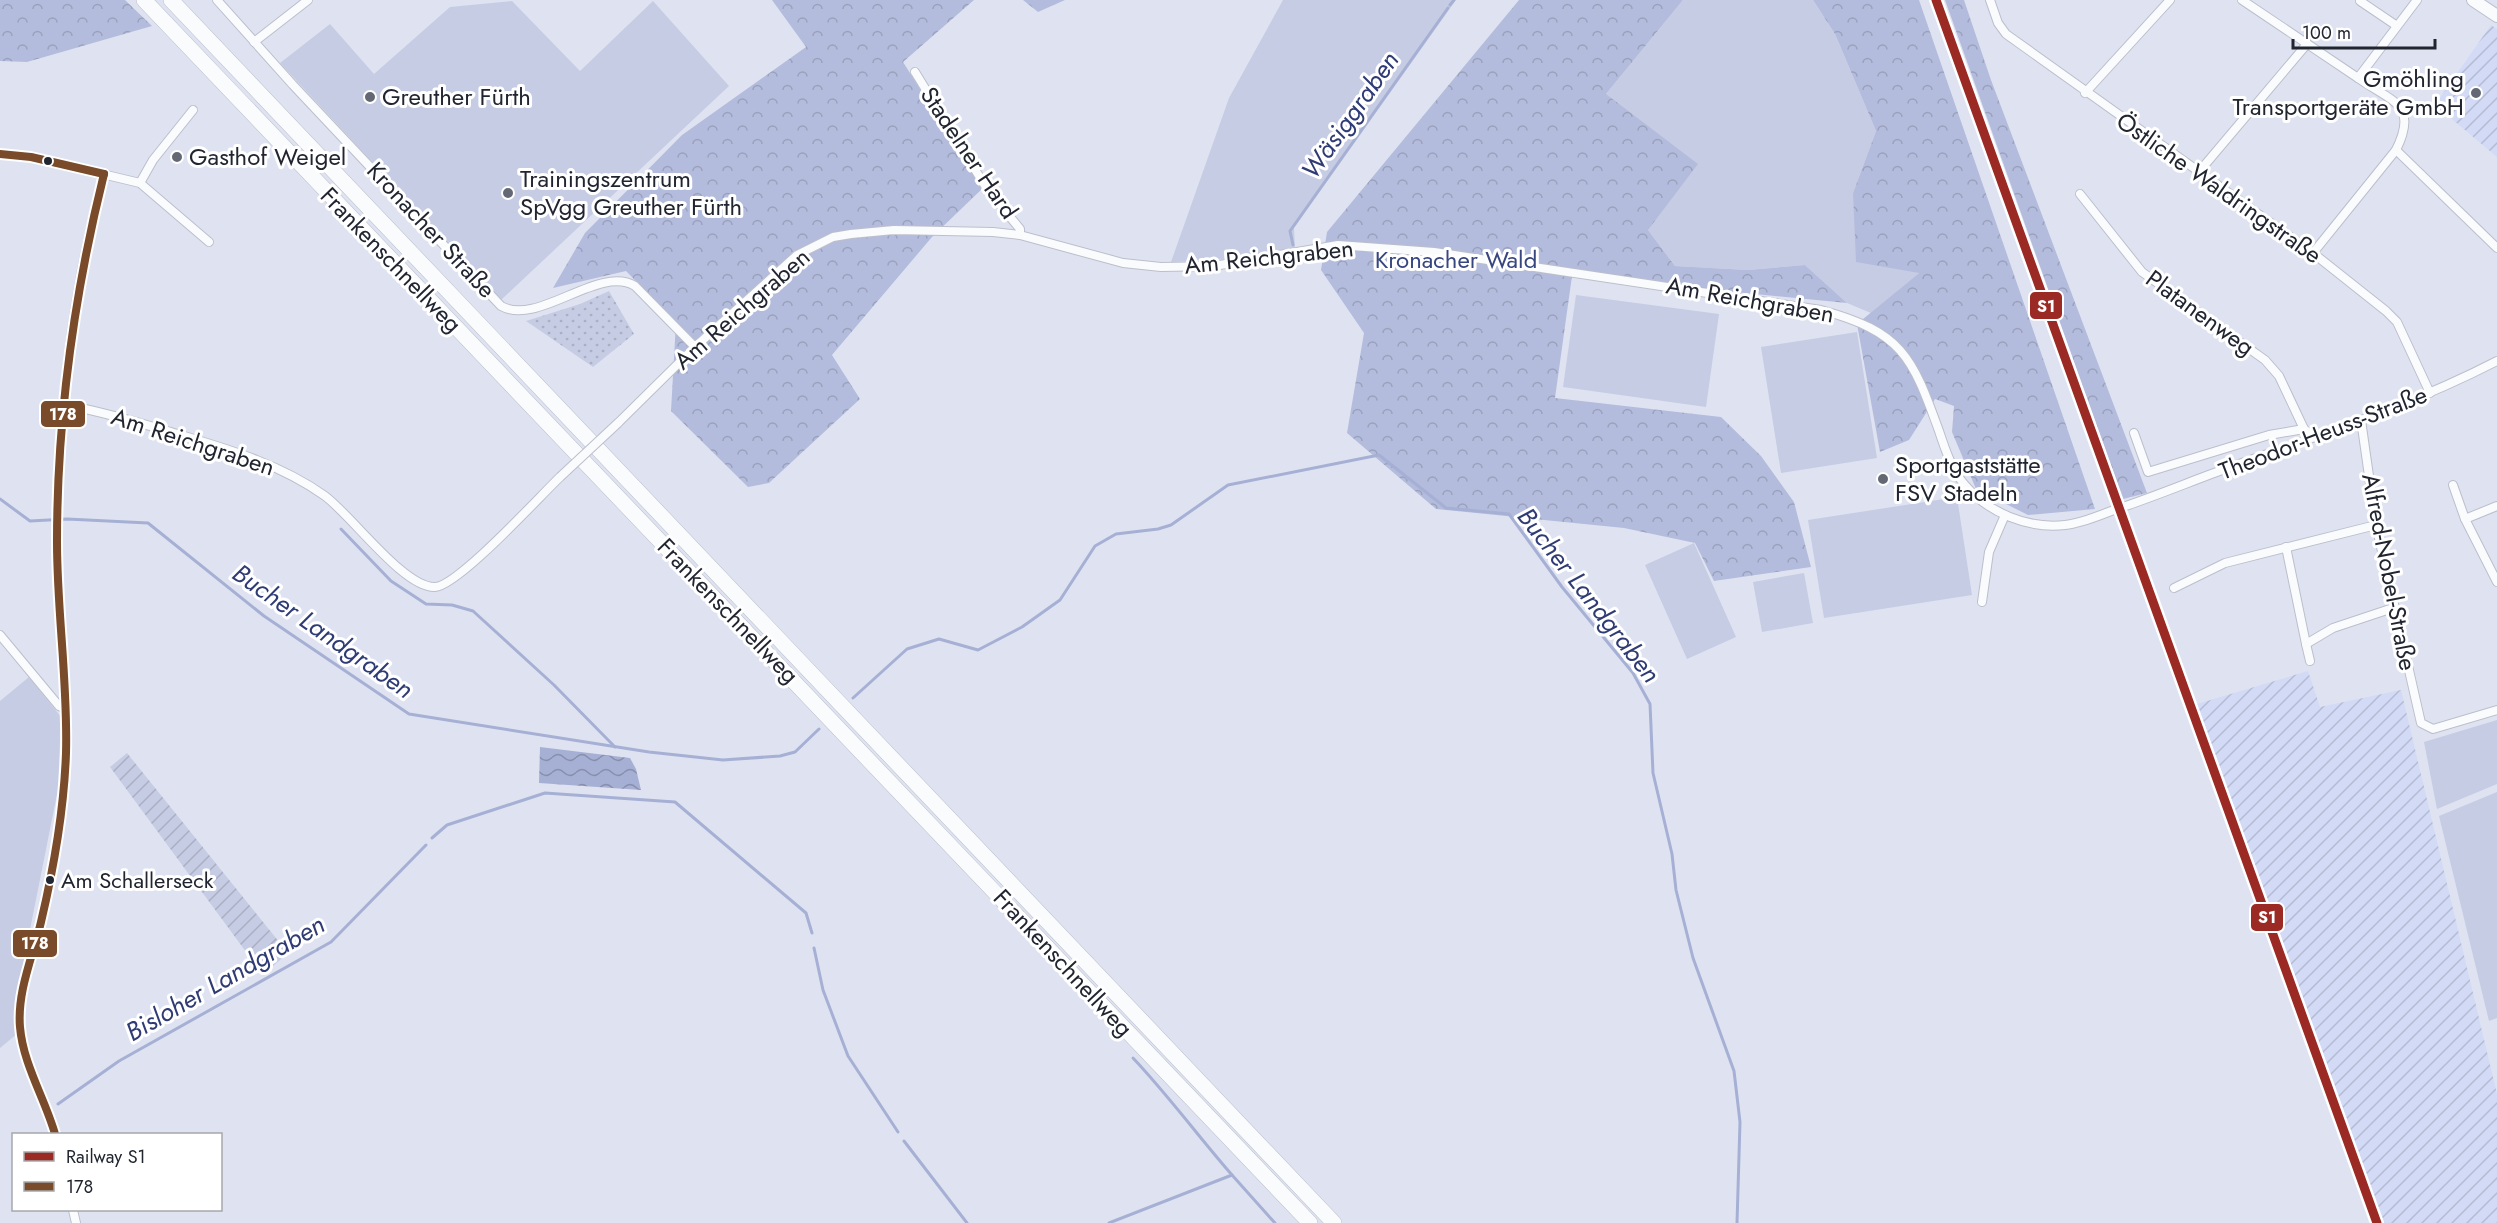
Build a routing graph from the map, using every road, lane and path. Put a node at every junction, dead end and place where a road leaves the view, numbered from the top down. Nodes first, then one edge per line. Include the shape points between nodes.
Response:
1 (144, 0) edge
2 (171, 0) edge
3 (217, 0) edge
4 (308, 0) edge
5 (1990, 0) edge
6 (2170, 0) edge
7 (2242, 0) edge
8 (2417, 0) edge
9 (2473, 0) edge
10 (2360, 1) edge
11 (2497, 16) edge
12 (2397, 26) junction
13 (254, 42) junction
14 (2307, 44) junction
15 (915, 72) dead end
16 (2358, 78) junction
17 (2085, 93) junction
18 (193, 110) dead end
19 (2396, 150) junction
20 (0, 154) edge
21 (2198, 173) junction
22 (104, 174) junction
23 (140, 183) junction
24 (2080, 194) dead end
25 (1020, 235) junction
26 (209, 242) dead end
27 (2496, 245) edge
28 (2313, 253) junction
29 (695, 347) junction
30 (2497, 361) edge
31 (2430, 393) junction
32 (65, 405) junction
33 (2361, 420) junction
34 (2304, 429) junction
35 (2134, 433) dead end
36 (2313, 436) junction
37 (2453, 485) dead end
38 (2497, 506) edge
39 (2005, 515) junction
40 (2465, 519) junction
41 (2376, 525) junction
42 (2286, 547) junction
43 (2497, 582) edge
44 (2174, 588) dead end
45 (1982, 602) dead end
46 (2393, 608) junction
47 (0, 635) edge
48 (2306, 644) junction
49 (2310, 661) dead end
50 (64, 708) junction
51 (2497, 710) edge
52 (55, 1133) edge
53 (1310, 1223) edge
54 (1334, 1223) edge

1 - 53 highway, Frankenschnellweg
2 - 54 highway, Frankenschnellweg
3 - 13 street, Kronacher Straße
4 - 13 street
5 - 17 street, Östliche Waldringstraße via 2006,34
6 - 17 street
7 - 14 street
8 - 12 street
9 - 11 main road
10 - 12 street
12 - 16 street
13 - 29 street, Kronacher Straße via 501,306 515,311 625,280
14 - 16 street
14 - 21 street
15 - 25 street, Stadelner Hard via 987,189 1020,229
16 - 19 street via 2403,110 2407,121
17 - 21 street, Östliche Waldringstraße
18 - 23 street
19 - 27 street
19 - 28 street
20 - 22 street
21 - 28 street, Östliche Waldringstraße
22 - 23 street
22 - 32 street via 77,296
23 - 26 street
24 - 34 street, Platanenweg via 2142,272 2265,360 2279,376
25 - 29 street, Am Reichgraben via 894,230 833,237 797,255
25 - 39 street, Am Reichgraben via 1123,263 1161,267 1214,266 1338,245 1434,252 1848,317 1879,330 1906,357 1918,375 1942,442 1962,483 1978,499
28 - 31 street, Östliche Waldringstraße via 2397,322
29 - 32 street, Am Reichgraben, bridge via 460,574 437,587 422,586 407,577 350,516 285,471 230,450
30 - 31 street, Theodor-Heuss-Straße
31 - 33 street, Theodor-Heuss-Straße
32 - 50 street via 57,514
33 - 36 street, Theodor-Heuss-Straße
33 - 41 street, Alfred-Nobel-Straße
34 - 35 street, Theodor-Heuss-Straße via 2269,435 2148,472
34 - 36 street, Platanenweg
36 - 39 street, Theodor-Heuss-Straße via 2090,519 2044,525
37 - 40 street
38 - 40 street
39 - 45 street via 1989,552
40 - 43 street
41 - 42 street
41 - 46 street, Alfred-Nobel-Straße
42 - 44 street via 2225,563
42 - 48 street
46 - 48 street via 2333,628
46 - 51 street, Alfred-Nobel-Straße via 2421,723 2433,729
47 - 50 street
48 - 49 street
50 - 52 street via 66,750 60,834 23,995 20,1026

